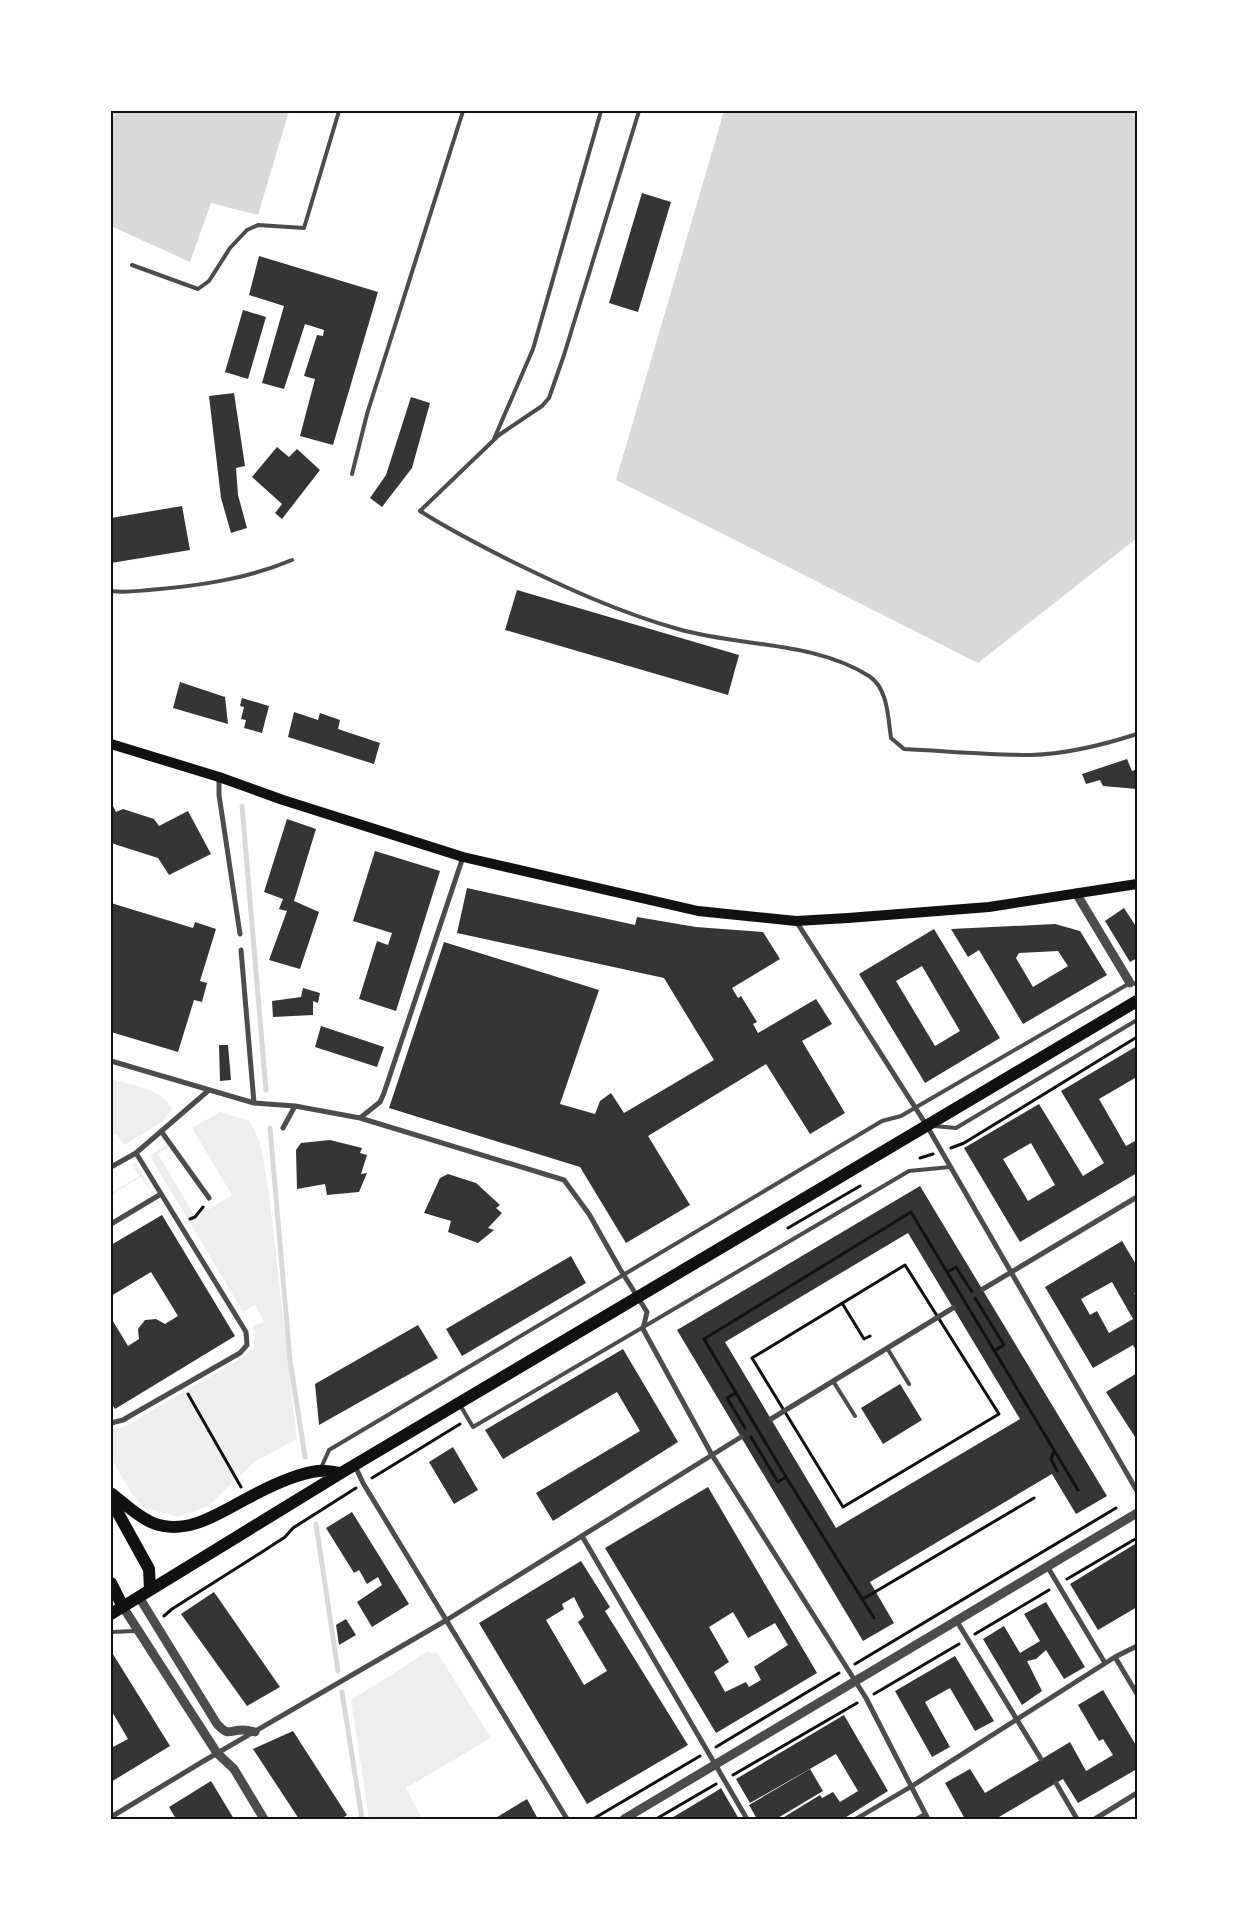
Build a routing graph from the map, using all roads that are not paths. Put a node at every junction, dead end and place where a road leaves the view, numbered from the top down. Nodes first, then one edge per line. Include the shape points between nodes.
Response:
1 (339, 111) edge
2 (462, 111) edge
3 (601, 111) edge
4 (639, 111) edge
5 (132, 265) dead end
6 (492, 443) junction
7 (352, 474) dead end
8 (292, 560) dead end
9 (111, 591) edge
10 (1137, 734) edge
11 (111, 744) edge
12 (219, 777) junction
13 (463, 857) junction
14 (1137, 884) edge
15 (1076, 893) junction
16 (796, 921) junction
17 (240, 934) dead end
18 (241, 950) dead end
19 (1133, 984) edge
20 (1137, 1001) edge
21 (1137, 1020) edge
22 (111, 1061) edge
23 (209, 1090) junction
24 (254, 1103) junction
25 (295, 1106) junction
26 (915, 1108) junction
27 (360, 1118) junction
28 (927, 1126) junction
29 (283, 1128) dead end
30 (161, 1131) junction
31 (136, 1153) junction
32 (111, 1167) edge
33 (950, 1167) junction
34 (161, 1194) junction
35 (1137, 1197) edge
36 (210, 1198) road end
37 (111, 1224) edge
38 (1012, 1272) junction
39 (624, 1276) junction
40 (983, 1289) dead end
41 (638, 1297) junction
42 (953, 1308) dead end
43 (643, 1329) junction
44 (887, 1348) junction
45 (833, 1381) junction
46 (909, 1384) dead end
47 (459, 1403) junction
48 (855, 1416) dead end
49 (771, 1419) dead end
50 (111, 1423) edge
51 (741, 1438) dead end
52 (712, 1455) junction
53 (355, 1466) junction
54 (320, 1470) junction
55 (341, 1473) junction
56 (1137, 1491) edge
57 (112, 1494) edge
58 (1137, 1513) edge
59 (582, 1536) junction
60 (1047, 1566) junction
61 (111, 1583) edge
62 (145, 1593) junction
63 (123, 1608) junction
64 (111, 1614) edge
65 (956, 1620) junction
66 (445, 1621) junction
67 (138, 1631) junction
68 (111, 1632) edge
69 (1137, 1646) edge
70 (1115, 1657) junction
71 (1105, 1663) junction
72 (855, 1681) junction
73 (1137, 1694) edge
74 (1018, 1719) junction
75 (255, 1732) junction
76 (217, 1753) junction
77 (1042, 1759) dead end
78 (714, 1765) junction
79 (1056, 1783) dead end
80 (912, 1786) junction
81 (1137, 1793) edge
82 (927, 1816) edge
83 (111, 1817) edge
84 (264, 1819) edge
85 (567, 1819) edge
86 (624, 1819) edge
87 (747, 1819) edge
88 (856, 1819) edge
89 (916, 1819) edge
90 (1077, 1819) edge
91 (1095, 1819) edge

1 - 5 lane via 304,228 258,225 247,230 230,248 209,281 198,290
2 - 7 lane via 367,414
3 - 6 lane via 533,349
4 - 6 lane via 553,389 542,406
6 - 10 lane via 420,511 459,535 608,605 679,629 812,652 848,664 870,677 881,690 891,738 904,749 1032,755 1071,751
8 - 9 lane via 237,579 171,588
11 - 12 main road
12 - 13 main road
12 - 17 street
13 - 16 main road via 698,911
13 - 27 street via 384,1093 380,1102
14 - 15 main road
15 - 16 main road via 989,907
15 - 19 street
16 - 26 street
18 - 24 street
19 - 26 lane
20 - 28 main road
21 - 28 lane via 956,1128
22 - 23 street
23 - 24 street
23 - 30 street
24 - 25 street
25 - 27 street
25 - 29 street
26 - 28 street
26 - 39 lane via 901,1116 882,1120
27 - 39 street via 564,1180 589,1214
28 - 33 street
28 - 41 main road
30 - 31 street
30 - 36 street
31 - 32 street
31 - 34 street
33 - 38 street
33 - 43 lane via 909,1171
34 - 37 street
34 - 50 street via 246,1332 247,1345 240,1353 183,1386 123,1420
35 - 38 street
38 - 40 street
38 - 56 street
39 - 41 street
39 - 54 lane via 329,1450
41 - 43 street via 647,1312
41 - 47 main road
42 - 44 street
43 - 47 lane via 473,1427
43 - 52 street
44 - 45 street
44 - 46 lane
45 - 48 lane
45 - 49 street
47 - 53 main road
51 - 52 street
52 - 59 street
52 - 72 street
53 - 55 main road
53 - 66 street
54 - 55 main road
54 - 57 main road via 287,1480 221,1514 176,1528 153,1523
55 - 62 main road
57 - 62 main road via 113,1504 149,1569
58 - 60 street
59 - 66 street
59 - 78 street
60 - 65 street
60 - 71 street
61 - 63 main road
62 - 63 main road
62 - 75 street via 217,1724 223,1731 231,1733 242,1730
63 - 64 main road
63 - 67 street
65 - 72 street
65 - 74 street
66 - 75 street
66 - 85 street
67 - 68 lane
67 - 76 street
69 - 70 street
70 - 71 street
70 - 73 street
71 - 74 street
72 - 78 street
72 - 80 street
74 - 77 street
74 - 80 street
75 - 76 street
76 - 83 street
76 - 84 street via 234,1769
78 - 86 street
78 - 87 street
79 - 90 street
80 - 82 street
80 - 88 street
81 - 91 street
82 - 89 lane

